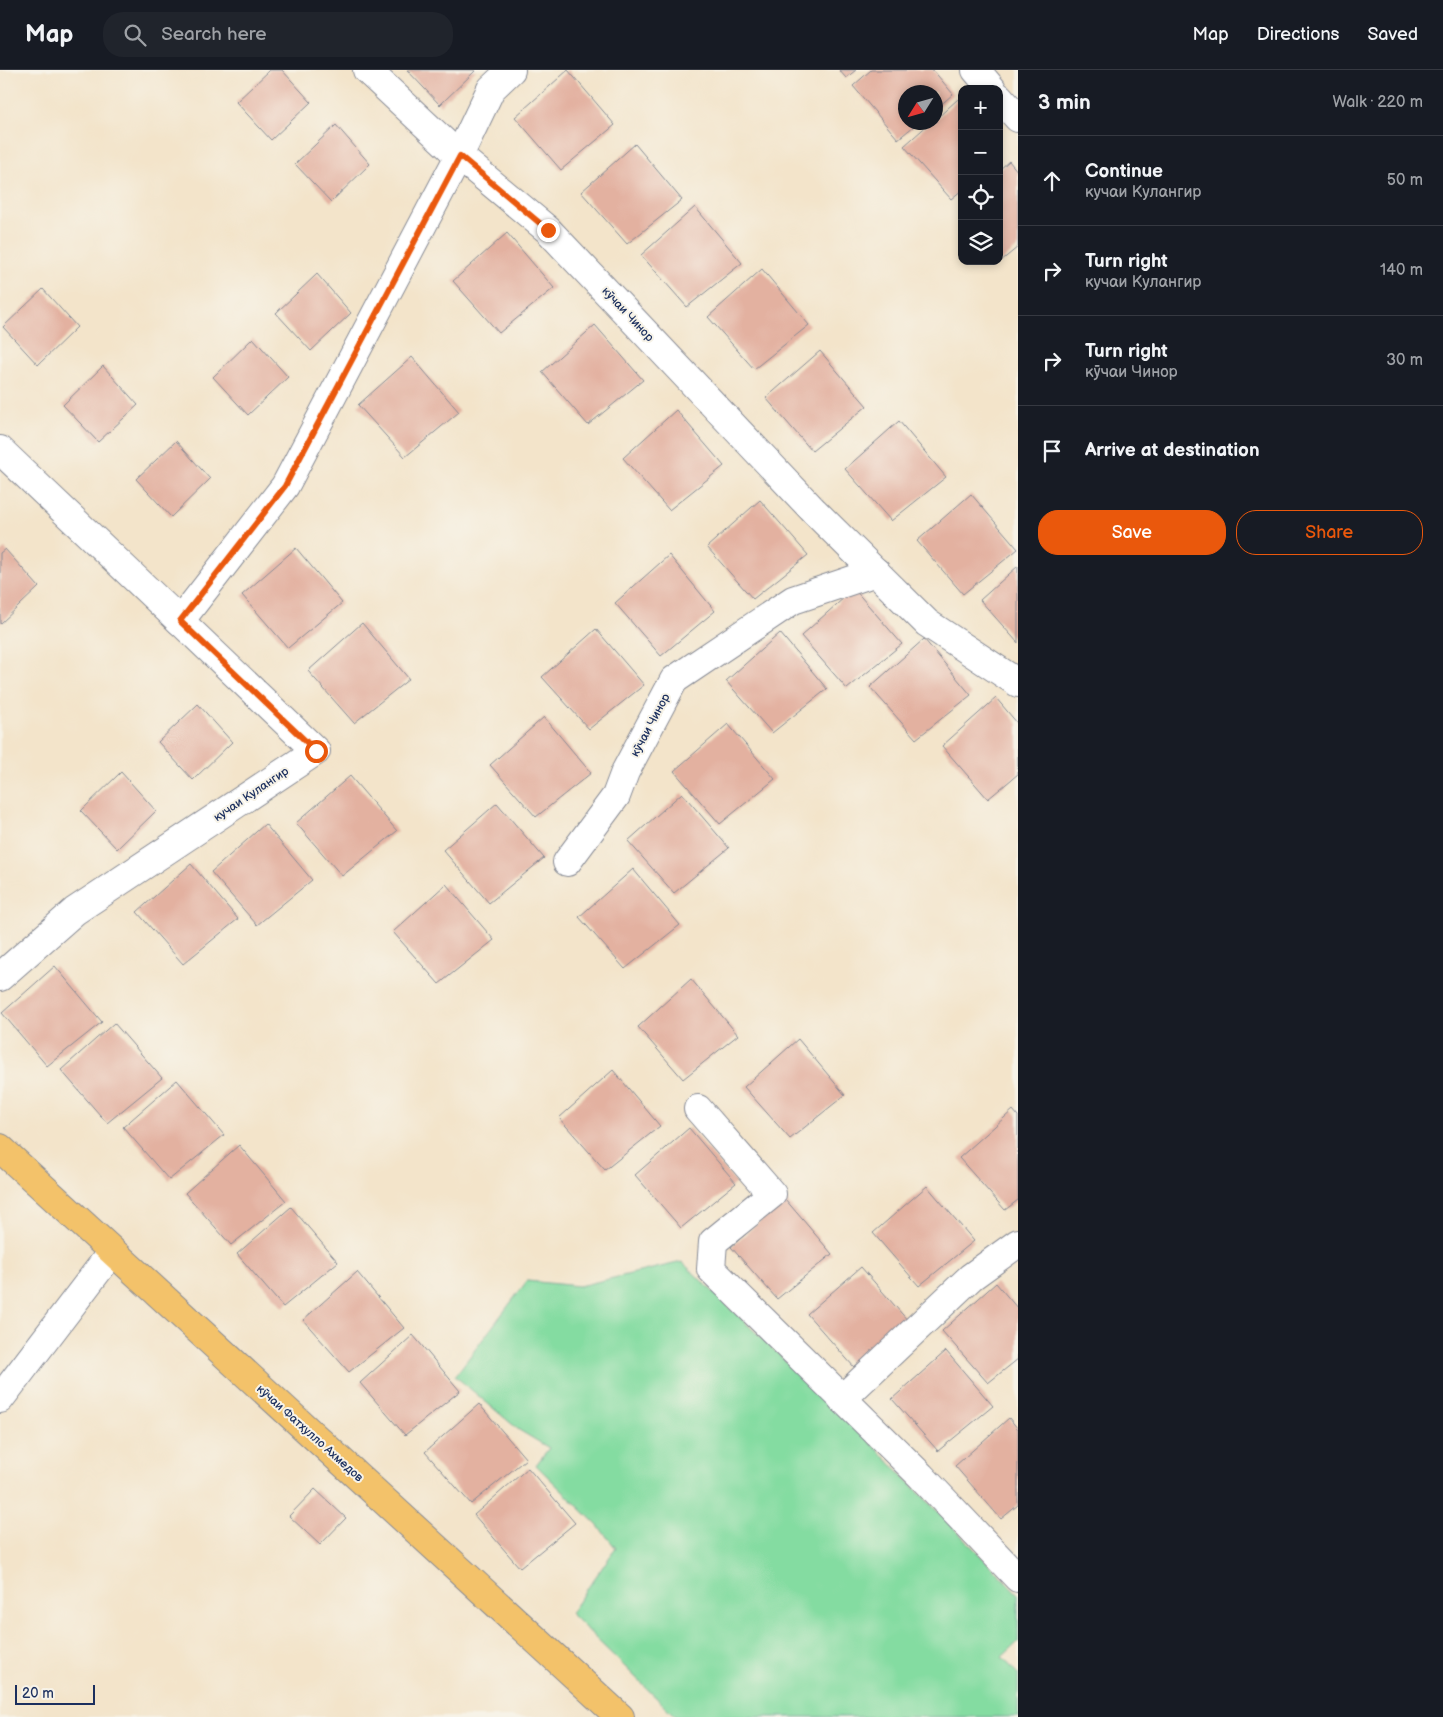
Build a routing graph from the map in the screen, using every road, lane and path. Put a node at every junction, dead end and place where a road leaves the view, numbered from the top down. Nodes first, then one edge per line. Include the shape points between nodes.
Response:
1 (368, 70) edge
2 (511, 70) edge
3 (976, 70) edge
4 (989, 85) edge
5 (1003, 101) edge
6 (1018, 118) edge
7 (460, 156) junction
8 (0, 450) edge
9 (876, 572) junction
10 (180, 621) junction
11 (1018, 683) edge
12 (568, 862) dead end
13 (0, 977) edge
14 (698, 1109) dead end
15 (0, 1148) edge
16 (1018, 1243) edge
17 (112, 1252) junction
18 (0, 1399) edge
19 (842, 1399) junction
20 (1018, 1578) edge
21 (620, 1717) edge

1 - 7 street, кӯчаи Чинор
2 - 7 street via 491,89
3 - 4 street
5 - 6 street
7 - 9 street, кӯчаи Чинор via 548,230
7 - 10 street via 285,486
8 - 10 street
9 - 11 street, кӯчаи Чинор via 927,623
9 - 12 street, кӯчаи Чинор via 793,600 674,680 625,772 616,796
10 - 13 street, кучаи Кулангир via 316,751 75,912
14 - 19 street via 772,1194 713,1242 711,1269
15 - 17 main road, кӯчаи Фатҳулло Ахмедов
16 - 19 street via 971,1277
17 - 18 street
17 - 21 main road, кӯчаи Фатҳулло Ахмедов
19 - 20 street

